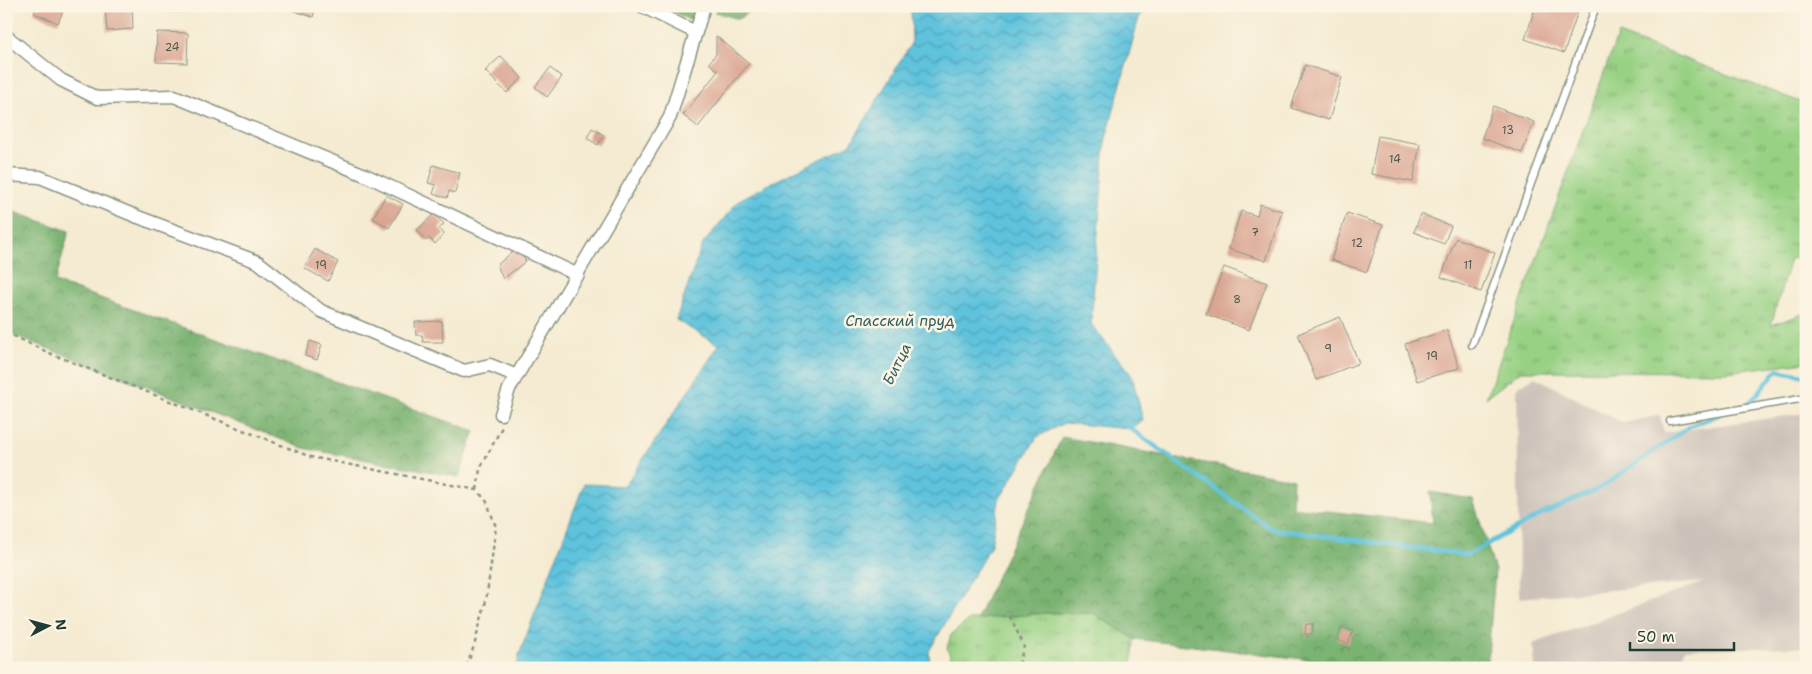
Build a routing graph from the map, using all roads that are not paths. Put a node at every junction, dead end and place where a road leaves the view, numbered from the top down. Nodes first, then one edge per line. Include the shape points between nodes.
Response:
1 (642, 6) edge
2 (704, 6) edge
3 (1596, 6) edge
4 (695, 32) junction
5 (6, 36) edge
6 (6, 175) edge
7 (578, 275) junction
8 (1472, 345) dead end
9 (517, 376) junction
10 (1806, 398) edge
11 (503, 418) road end
12 (1670, 421) dead end

1 - 4 street
2 - 4 street
3 - 8 lane
4 - 7 street via 670,118
5 - 7 street via 61,80 97,98 174,96 365,174
6 - 9 street via 40,177 258,262 321,311 464,372 490,366
7 - 9 street
9 - 11 street via 509,389
10 - 12 lane

